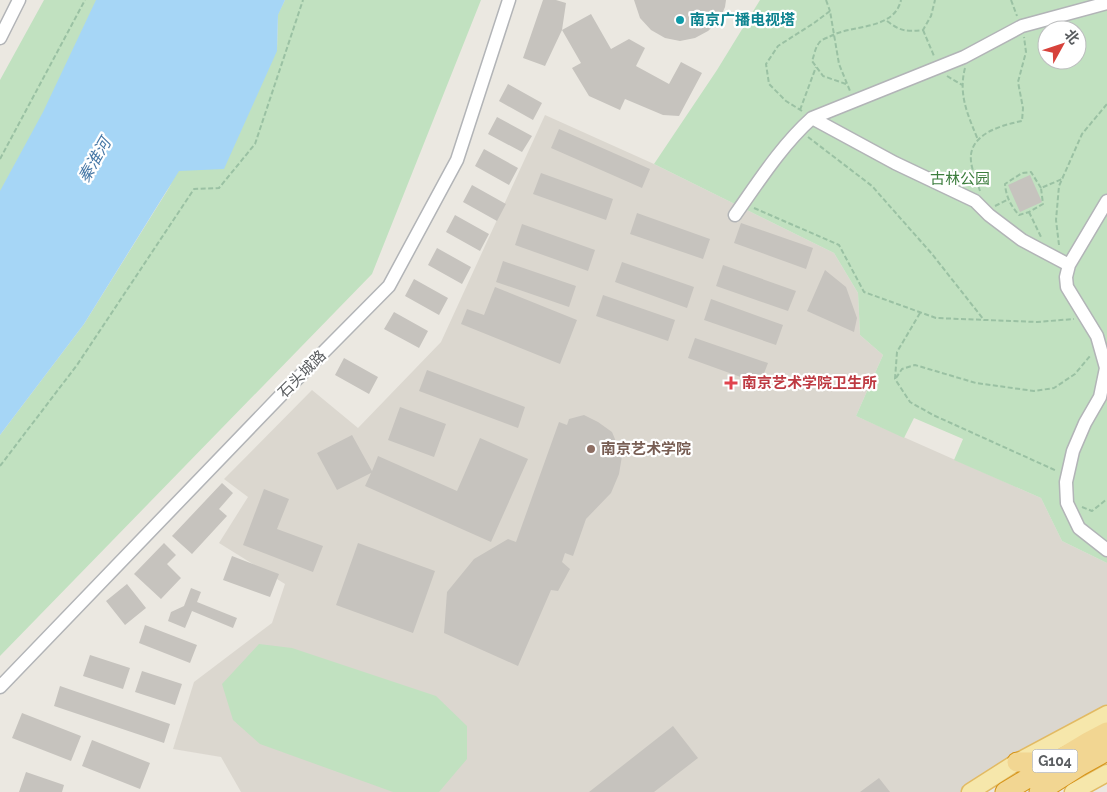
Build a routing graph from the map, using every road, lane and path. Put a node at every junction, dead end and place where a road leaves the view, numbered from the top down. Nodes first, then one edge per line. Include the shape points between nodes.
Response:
1 (19, 0) edge
2 (85, 0) edge
3 (303, 0) edge
4 (509, 0) edge
5 (826, 0) edge
6 (901, 0) edge
7 (935, 0) edge
8 (1011, 0) edge
9 (1107, 3) edge
10 (830, 11) junction
11 (886, 20) junction
12 (1022, 26) junction
13 (834, 34) junction
14 (0, 38) edge
15 (969, 55) junction
16 (816, 67) junction
17 (846, 84) junction
18 (856, 101) junction
19 (1107, 104) edge
20 (800, 110) junction
21 (812, 118) junction
22 (798, 130) junction
23 (978, 140) junction
24 (0, 159) edge
25 (1062, 179) junction
26 (1041, 188) junction
27 (1009, 199) junction
28 (1107, 201) edge
29 (743, 203) junction
30 (986, 210) junction
31 (1029, 212) junction
32 (735, 215) dead end
33 (1060, 260) junction
34 (920, 313) junction
35 (1086, 319) junction
36 (984, 320) junction
37 (1101, 340) edge
38 (895, 379) junction
39 (0, 466) edge
40 (1067, 476) junction
41 (1066, 494) junction
42 (1107, 499) edge
43 (1107, 550) edge
44 (0, 687) edge
45 (1107, 714) edge
46 (1107, 732) edge
47 (1107, 752) edge
48 (1017, 762) junction
49 (1107, 773) edge
50 (1057, 778) edge
51 (970, 792) edge
52 (1005, 792) edge
53 (1039, 792) edge
54 (1073, 792) edge

1 - 14 street
2 - 24 path
3 - 39 path via 255,144 219,188 194,189 78,365
4 - 44 street, 石头城路 via 457,160 389,286
5 - 10 path
6 - 11 path
7 - 11 path via 923,30 898,30
8 - 12 path
9 - 12 street
10 - 13 path
10 - 20 path via 778,46 766,64 769,84
11 - 13 path
12 - 15 street
12 - 23 path via 1026,52 1018,82 1022,121 1000,127
13 - 16 path via 819,42 812,61
13 - 17 path
15 - 18 street
15 - 23 path via 962,80 964,104
16 - 17 path via 823,76
16 - 20 path
17 - 18 path
18 - 21 street
19 - 25 path via 1082,134
20 - 21 path
21 - 22 street
21 - 30 street via 975,201
22 - 29 street
22 - 36 path via 872,186
23 - 30 path via 973,145 970,160
25 - 26 path
25 - 33 path via 1056,220
26 - 27 path via 1031,172 1022,173 1005,184
26 - 31 path via 1043,204
27 - 30 path
27 - 31 path via 1019,215
28 - 33 street
29 - 32 street
29 - 34 path via 838,245 864,292
30 - 33 street via 1022,240
31 - 33 path
33 - 35 street via 1067,287
34 - 36 path via 936,318
34 - 38 path via 897,352
35 - 36 path via 1036,322
35 - 37 street
37 - 38 path via 1075,374 1054,388 1034,391 976,383 915,365 902,370
37 - 40 street via 1106,368 1100,397 1073,451
38 - 40 path via 910,402 933,415
40 - 41 street
41 - 42 path via 1081,507 1092,511
41 - 43 street via 1079,528
45 - 48 main road
46 - 50 highway, G104
47 - 50 highway, G104
48 - 50 highway
48 - 51 main road
49 - 54 main road
50 - 52 highway, G104
50 - 53 highway, G104

